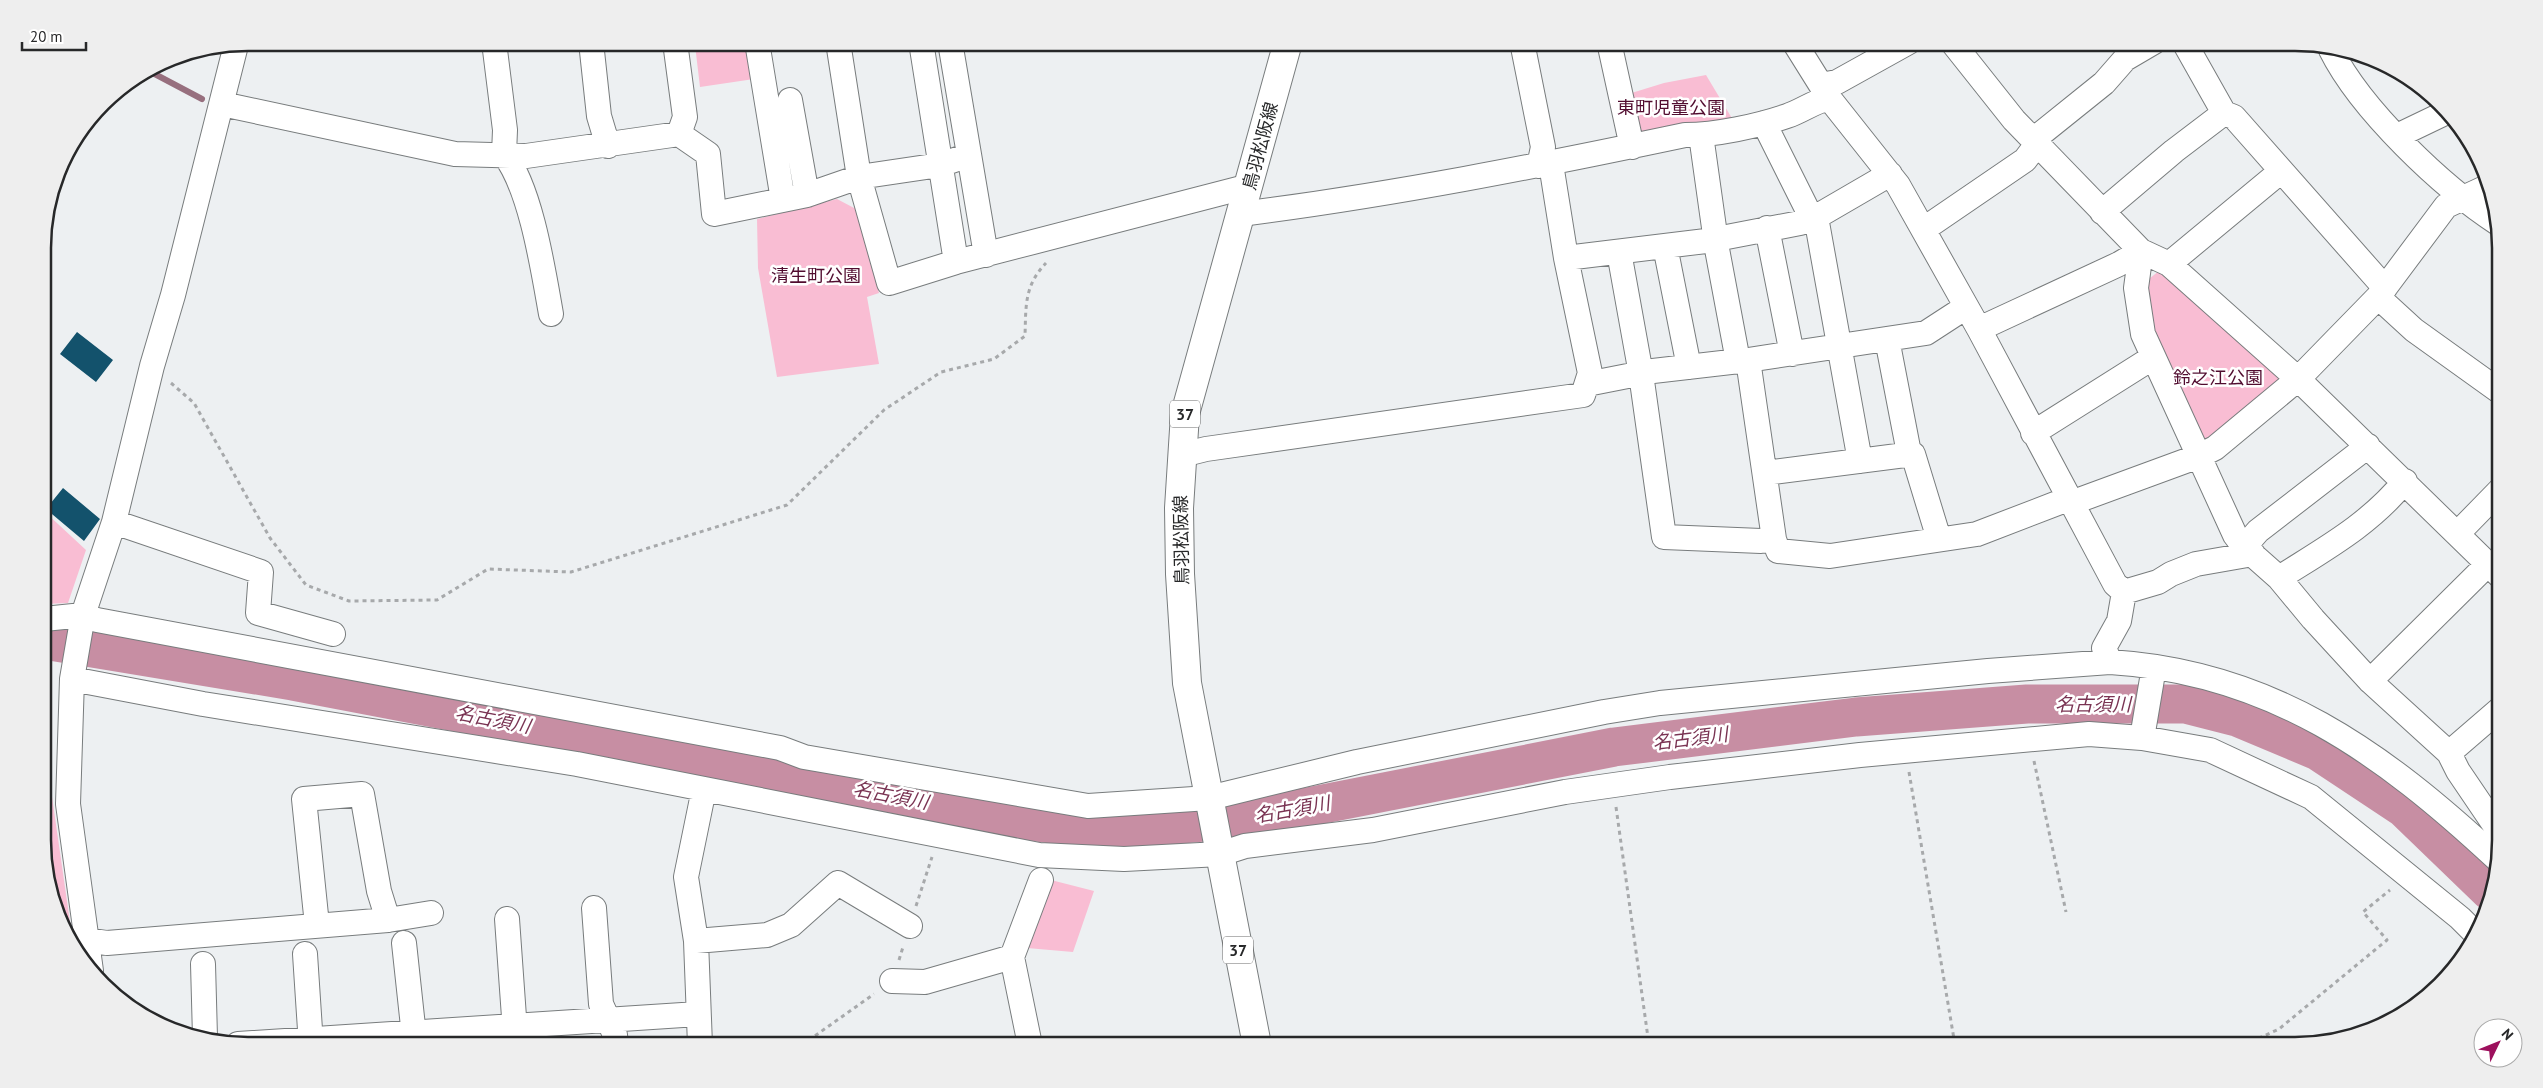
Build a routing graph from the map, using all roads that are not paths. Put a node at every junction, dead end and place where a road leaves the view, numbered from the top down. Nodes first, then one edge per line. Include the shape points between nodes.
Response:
1 (495, 51) edge
2 (592, 51) edge
3 (676, 51) edge
4 (758, 51) edge
5 (839, 51) edge
6 (921, 51) edge
7 (952, 51) edge
8 (1286, 51) edge
9 (1524, 51) edge
10 (1612, 51) edge
11 (1800, 51) edge
12 (1893, 51) edge
13 (1959, 51) edge
14 (2139, 51) edge
15 (2189, 51) edge
16 (234, 52) edge
17 (2333, 55) edge
18 (1825, 92) junction
19 (790, 100) dead end
20 (222, 104) junction
21 (2224, 113) junction
22 (2440, 115) edge
23 (1764, 123) junction
24 (679, 134) junction
25 (1693, 135) junction
26 (2397, 136) junction
27 (2035, 142) junction
28 (608, 146) junction
29 (1632, 147) junction
30 (504, 154) junction
31 (969, 155) junction
32 (940, 165) junction
33 (1545, 165) junction
34 (2280, 172) junction
35 (1890, 174) junction
36 (859, 177) junction
37 (1249, 186) junction
38 (2482, 189) edge
39 (808, 195) junction
40 (2464, 198) junction
41 (783, 200) junction
42 (2102, 212) junction
43 (1241, 214) junction
44 (1816, 217) junction
45 (2489, 217) edge
46 (1767, 228) junction
47 (1924, 229) junction
48 (1717, 238) junction
49 (1665, 246) junction
50 (2141, 251) junction
51 (1619, 252) junction
52 (986, 255) junction
53 (1566, 258) junction
54 (956, 262) junction
55 (2169, 264) junction
56 (2381, 293) junction
57 (1966, 307) junction
58 (551, 314) dead end
59 (1980, 329) junction
60 (1887, 339) junction
61 (1839, 347) junction
62 (1792, 354) junction
63 (2152, 358) junction
64 (1743, 361) junction
65 (1689, 367) junction
66 (1641, 374) junction
67 (2298, 379) junction
68 (1587, 384) junction
69 (2492, 386) edge
70 (2033, 433) junction
71 (2368, 446) junction
72 (1909, 453) junction
73 (1182, 455) junction
74 (2199, 456) junction
75 (1860, 461) junction
76 (1765, 473) junction
77 (2405, 482) junction
78 (2492, 498) edge
79 (2070, 501) junction
80 (114, 522) junction
81 (2457, 534) junction
82 (1939, 538) junction
83 (1774, 539) junction
84 (2248, 551) junction
85 (2492, 568) edge
86 (2492, 572) edge
87 (2279, 578) junction
88 (2124, 592) junction
89 (82, 615) junction
90 (51, 618) edge
91 (333, 634) dead end
92 (2110, 662) junction
93 (2154, 667) junction
94 (72, 678) junction
95 (2370, 681) junction
96 (2492, 716) edge
97 (2142, 738) junction
98 (2449, 752) junction
99 (704, 789) junction
100 (1209, 798) junction
101 (2492, 840) edge
102 (2492, 845) edge
103 (1220, 854) junction
104 (1041, 880) dead end
105 (594, 908) dead end
106 (432, 913) dead end
107 (507, 919) dead end
108 (388, 920) junction
109 (317, 925) junction
110 (910, 926) road end
111 (2470, 928) edge
112 (80, 941) edge
113 (696, 941) junction
114 (404, 943) dead end
115 (81, 944) edge
116 (305, 954) dead end
117 (1012, 957) junction
118 (202, 964) dead end
119 (892, 981) road end
120 (698, 1014) junction
121 (607, 1020) junction
122 (205, 1032) edge
123 (516, 1036) edge
124 (311, 1037) edge
125 (414, 1037) edge
126 (482, 1037) edge
127 (615, 1037) edge
128 (699, 1037) edge
129 (1028, 1037) edge
130 (1254, 1037) edge

1 - 30 street
2 - 28 street via 600,116
3 - 24 street via 685,117
4 - 41 street
5 - 36 street
6 - 32 street
7 - 31 street
8 - 37 main road, 鳥羽松阪線 / 37
9 - 33 street
10 - 29 street
11 - 18 street
12 - 18 street
13 - 27 street
14 - 27 street via 2125,59 2104,83
15 - 21 street
16 - 20 street
17 - 26 street via 2347,80
18 - 23 street via 1789,116
18 - 35 street
19 - 39 street
20 - 30 street via 455,154
20 - 80 street
21 - 34 street via 2234,117
21 - 42 street
22 - 26 street
23 - 25 street
23 - 44 street via 1807,209
24 - 28 street
24 - 41 street via 708,154 714,214
25 - 29 street
25 - 48 street
26 - 40 street via 2440,180
27 - 42 street
27 - 47 street via 2025,160
28 - 30 street via 526,156
29 - 33 street
30 - 58 street via 515,168 539,248
31 - 32 street
31 - 52 street
32 - 36 street
32 - 54 street
33 - 43 street via 1317,205
33 - 53 street
34 - 55 street
34 - 56 street
35 - 44 street
35 - 47 street
36 - 39 street
36 - 54 street via 889,283
37 - 43 main road, 鳥羽松阪線 / 37
37 - 52 street
38 - 40 street
39 - 41 street
40 - 45 street
40 - 56 street via 2446,206
42 - 50 street
43 - 73 main road, 鳥羽松阪線 / 37 via 1185,414
44 - 46 street
44 - 61 street
46 - 48 street
46 - 62 street
47 - 57 street
48 - 49 street
48 - 64 street
49 - 51 street
49 - 65 street
50 - 55 street
50 - 59 street
50 - 63 street via 2136,288 2143,334
51 - 53 street
51 - 66 street
52 - 54 street
53 - 68 street via 1590,373
55 - 67 street
56 - 67 street
56 - 69 street via 2414,330
57 - 59 street
57 - 60 street via 1926,332
59 - 70 street
60 - 61 street
60 - 72 street
61 - 62 street
61 - 75 street
62 - 64 street
63 - 70 street
63 - 74 street
64 - 65 street
64 - 76 street
65 - 66 street
66 - 68 street
66 - 83 street via 1664,537
67 - 71 street
67 - 74 street via 2215,448
68 - 73 street via 1583,395
70 - 79 street
71 - 77 street
71 - 84 street via 2258,531
72 - 75 street
72 - 82 street via 1913,454
73 - 100 main road, 鳥羽松阪線 / 37 via 1180,574 1187,683
74 - 79 street
74 - 84 street via 2235,535
75 - 76 street
76 - 83 street
77 - 81 street
77 - 87 street via 2358,528
78 - 81 street
79 - 82 street via 1977,534
79 - 88 street via 2115,584
80 - 89 street
80 - 91 street via 261,572 258,614
81 - 85 street
82 - 83 street via 1830,556 1778,551
84 - 87 street
84 - 88 street via 2196,564 2158,582
86 - 95 street
87 - 95 street
88 - 92 street via 2119,621 2104,648
89 - 90 street
89 - 94 street
89 - 100 street via 770,746 804,757 1088,806
92 - 93 street
92 - 100 street via 1660,703 1357,762
93 - 97 street
93 - 102 street via 2243,687 2310,717 2390,769
94 - 99 street via 203,704 577,764
94 - 112 street via 68,804
95 - 98 street
96 - 98 street
97 - 103 street via 2088,734 1860,754 1670,776 1565,792 1373,830 1245,846
97 - 111 street via 2210,750 2311,798
98 - 101 street via 2475,798
99 - 103 street via 1039,855 1124,859
99 - 113 street via 686,876
100 - 103 main road, 鳥羽松阪線 / 37
103 - 130 main road, 鳥羽松阪線 / 37
104 - 117 street
105 - 121 street via 601,1004
106 - 108 street
107 - 123 street
108 - 109 street
108 - 109 street via 379,891 362,794 304,799
109 - 115 street
110 - 113 street via 838,883 791,925 767,935
113 - 120 street
114 - 125 street
116 - 124 street
117 - 119 street via 924,982
117 - 129 street
118 - 122 street
120 - 121 street
120 - 128 street
121 - 123 street
121 - 127 street
123 - 126 street

